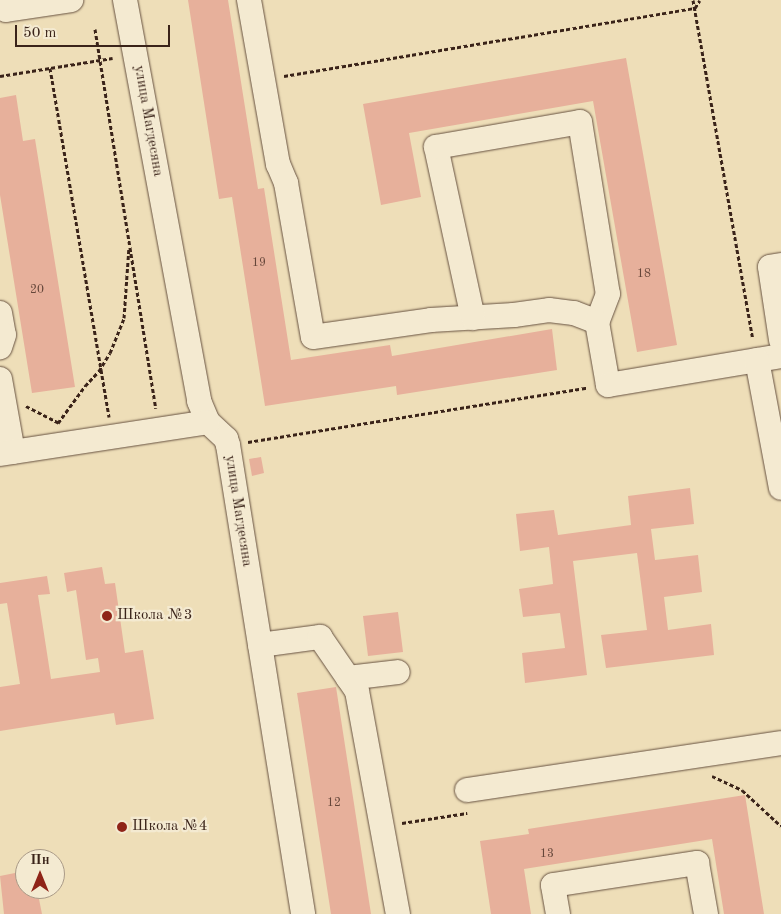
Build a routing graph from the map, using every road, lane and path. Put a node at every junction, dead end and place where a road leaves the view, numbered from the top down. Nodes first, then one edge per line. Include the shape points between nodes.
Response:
1 (4, 0) edge
2 (71, 0) edge
3 (125, 0) edge
4 (249, 0) edge
5 (693, 0) edge
6 (700, 0) edge
7 (694, 8) junction
8 (95, 29) dead end
9 (119, 57) dead end
10 (100, 60) junction
11 (50, 68) junction
12 (0, 76) edge
13 (263, 79) junction
14 (129, 242) junction
15 (781, 265) edge
16 (0, 313) edge
17 (473, 318) junction
18 (597, 322) junction
19 (781, 340) edge
20 (0, 348) edge
21 (781, 356) edge
22 (757, 360) junction
23 (99, 371) junction
24 (0, 380) edge
25 (608, 385) junction
26 (158, 417) dead end
27 (208, 422) junction
28 (59, 423) junction
29 (111, 426) dead end
30 (65, 428) dead end
31 (54, 429) dead end
32 (228, 445) junction
33 (6, 453) edge
34 (781, 488) edge
35 (260, 645) junction
36 (398, 672) dead end
37 (348, 678) junction
38 (781, 742) edge
39 (709, 775) dead end
40 (467, 790) dead end
41 (781, 826) edge
42 (303, 914) edge
43 (398, 914) edge
44 (558, 914) edge
45 (706, 914) edge

1 - 2 street via 6,10
3 - 27 street, улица Магдесяна via 199,401
4 - 13 street
5 - 7 path
6 - 7 path
7 - 13 path
7 - 22 path
8 - 10 path
9 - 10 path
10 - 11 path
10 - 14 path
11 - 12 path
11 - 23 path
13 - 17 street via 278,164 286,183 313,337 432,320
14 - 23 path via 124,318
14 - 26 path
15 - 19 street via 770,267
16 - 20 street via 4,335
17 - 18 street via 549,310 574,313
17 - 18 street via 436,147 580,122 608,294
18 - 25 street
21 - 22 street
22 - 25 street
22 - 34 street
23 - 28 path
23 - 29 path
24 - 28 path via 10,398
24 - 33 street
25 - 32 path
27 - 32 street, улица Магдесяна
27 - 33 street
28 - 30 path
28 - 31 path
32 - 35 street, улица Магдесяна
35 - 37 street via 320,637
35 - 42 street, улица Магдесяна
36 - 37 street
37 - 43 street via 357,691
38 - 40 street
39 - 41 path via 742,790
44 - 45 street via 553,885 697,863

